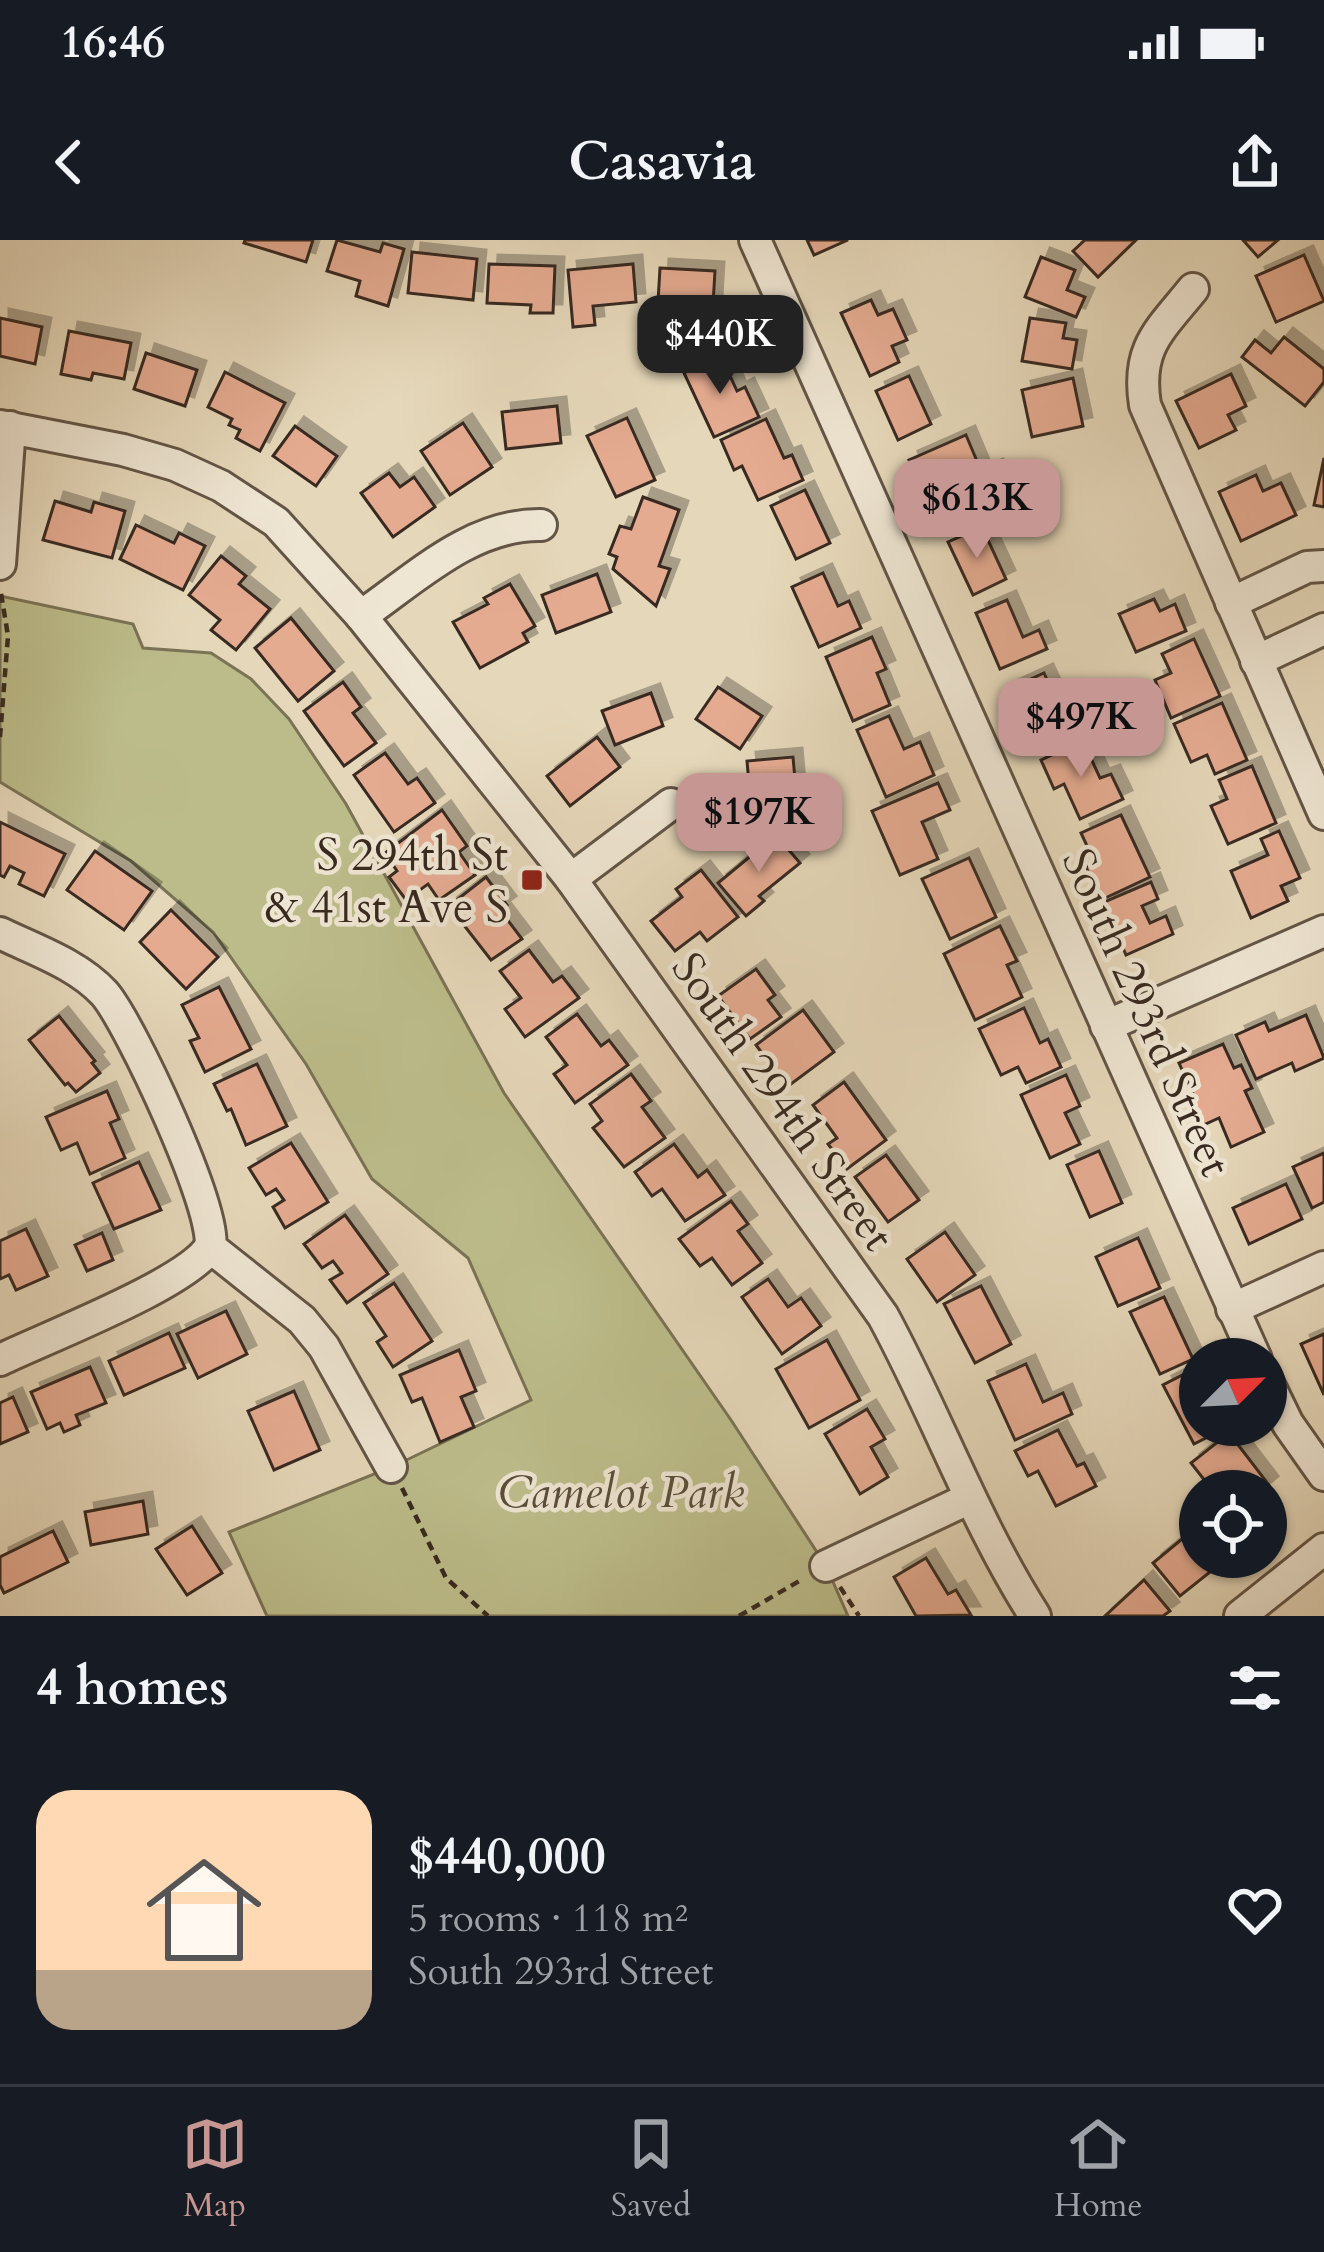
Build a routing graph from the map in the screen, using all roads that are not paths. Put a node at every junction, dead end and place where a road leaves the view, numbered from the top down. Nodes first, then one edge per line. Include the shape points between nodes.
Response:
1 (755, 240) edge
2 (1193, 289) dead end
3 (5, 427) edge
4 (542, 525) dead end
5 (0, 564) edge
6 (1324, 566) edge
7 (1231, 603) junction
8 (361, 616) junction
9 (1324, 629) edge
10 (1256, 661) junction
11 (671, 804) dead end
12 (1324, 814) edge
13 (571, 879) junction
14 (1324, 932) edge
15 (0, 933) edge
16 (1106, 1026) junction
17 (210, 1247) junction
18 (1324, 1267) edge
19 (1232, 1309) junction
20 (1246, 1338) edge
21 (0, 1360) edge
22 (1287, 1422) edge
23 (392, 1467) road end
24 (1324, 1475) edge
25 (968, 1498) junction
26 (1324, 1549) edge
27 (826, 1566) road end
28 (1035, 1616) edge
29 (1240, 1616) edge

1 - 16 street, South 293rd Street
2 - 7 street via 1152,339 1141,382
3 - 5 street
3 - 8 street, South 294th Street via 123,449 221,486 277,522
4 - 8 street via 478,535
6 - 7 street
7 - 10 street
8 - 13 street, South 294th Street
9 - 10 street
10 - 12 street
11 - 13 street
13 - 25 street, South 294th Street via 883,1316
14 - 16 street
15 - 17 street via 88,979 118,1013 205,1204
16 - 19 street, South 293rd Street
17 - 21 street via 170,1280
17 - 23 street via 302,1320
18 - 19 street
19 - 20 street, South 293rd Street
22 - 24 street
25 - 27 street
25 - 28 street, South 294th Street
26 - 29 street

